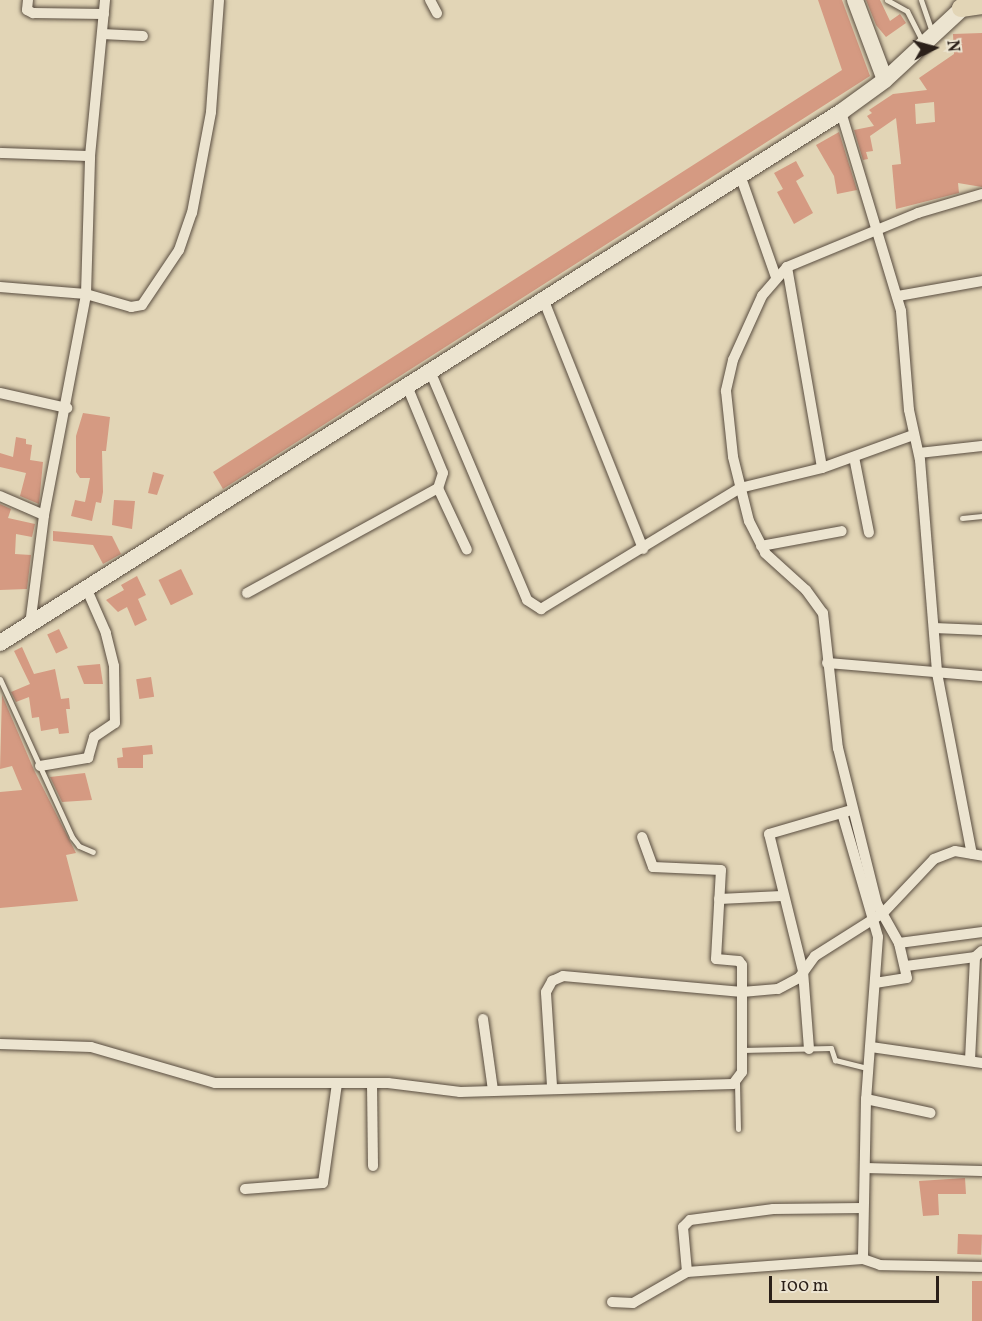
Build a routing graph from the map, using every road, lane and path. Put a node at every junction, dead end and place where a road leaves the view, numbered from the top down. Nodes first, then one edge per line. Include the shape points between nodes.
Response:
1 (28, 0) edge
2 (105, 0) edge
3 (219, 0) edge
4 (430, 0) edge
5 (855, 0) edge
6 (887, 0) edge
7 (921, 0) edge
8 (966, 4) edge
9 (982, 5) edge
10 (437, 13) dead end
11 (104, 14) junction
12 (102, 34) junction
13 (143, 36) dead end
14 (929, 41) junction
15 (885, 80) junction
16 (841, 112) junction
17 (0, 153) edge
18 (90, 156) junction
19 (740, 174) junction
20 (982, 194) edge
21 (876, 231) junction
22 (787, 267) junction
23 (776, 277) junction
24 (982, 280) edge
25 (0, 287) edge
26 (86, 294) junction
27 (898, 296) junction
28 (544, 302) junction
29 (430, 371) junction
30 (407, 386) junction
31 (0, 393) edge
32 (67, 408) junction
33 (913, 435) junction
34 (982, 446) edge
35 (919, 453) junction
36 (854, 457) junction
37 (822, 468) junction
38 (438, 488) junction
39 (740, 489) junction
40 (0, 496) edge
41 (44, 515) junction
42 (982, 516) edge
43 (962, 518) dead end
44 (842, 531) dead end
45 (869, 533) dead end
46 (761, 546) junction
47 (643, 549) junction
48 (466, 550) dead end
49 (87, 590) junction
50 (247, 593) dead end
51 (30, 625) junction
52 (934, 628) junction
53 (982, 630) edge
54 (0, 643) edge
55 (827, 663) junction
56 (937, 673) junction
57 (982, 676) edge
58 (0, 679) edge
59 (40, 766) junction
60 (846, 812) junction
61 (642, 837) dead end
62 (93, 852) dead end
63 (977, 855) edge
64 (782, 896) junction
65 (719, 899) junction
66 (879, 915) junction
67 (982, 932) edge
68 (899, 943) junction
69 (979, 954) edge
70 (906, 966) junction
71 (803, 971) junction
72 (875, 983) junction
73 (742, 992) junction
74 (483, 1019) dead end
75 (0, 1044) edge
76 (871, 1047) junction
77 (809, 1049) junction
78 (742, 1050) junction
79 (970, 1060) junction
80 (982, 1063) edge
81 (869, 1068) junction
82 (737, 1082) junction
83 (372, 1083) junction
84 (337, 1084) junction
85 (552, 1086) junction
86 (493, 1090) junction
87 (866, 1099) junction
88 (931, 1113) dead end
89 (738, 1129) dead end
90 (373, 1166) dead end
91 (864, 1168) junction
92 (982, 1171) edge
93 (245, 1189) dead end
94 (864, 1208) junction
95 (863, 1259) junction
96 (982, 1267) edge
97 (687, 1272) junction
98 (612, 1302) dead end

1 - 11 street via 27,10 33,13
2 - 11 street
3 - 26 street via 211,112 192,213 179,250 142,305 122,306
4 - 10 street
5 - 15 main road
6 - 14 lane via 907,10
7 - 14 lane
8 - 9 main road
8 - 14 main road
11 - 12 street
12 - 13 street
12 - 18 street
14 - 15 main road
15 - 16 main road
16 - 19 main road
16 - 21 street
17 - 18 street
18 - 26 street
19 - 23 street
19 - 28 main road
20 - 21 street via 918,213
21 - 22 street
21 - 27 street
22 - 23 street
22 - 37 street
23 - 39 street via 762,296 728,378 728,425
24 - 27 street
25 - 26 street
26 - 32 street
27 - 33 street
28 - 29 main road
28 - 47 street
29 - 30 main road
29 - 47 street via 528,600 536,608 548,608
30 - 38 street via 443,473
30 - 49 main road
31 - 32 street
32 - 41 street
33 - 35 street
33 - 36 street
34 - 35 street
35 - 52 street
36 - 37 street
36 - 45 street
37 - 39 street
38 - 48 street
38 - 50 street
39 - 46 street
39 - 47 street
40 - 41 street
41 - 51 street
42 - 43 lane
44 - 46 street
46 - 55 street via 820,606
49 - 51 main road
49 - 59 street via 106,633 114,666 116,723 94,737 88,758
51 - 54 main road
52 - 53 street
52 - 56 street
55 - 56 street
55 - 60 street
56 - 57 street
56 - 63 street
58 - 59 lane
59 - 62 lane via 72,837 79,846
60 - 64 street via 770,832
60 - 66 street
61 - 65 street via 653,867 719,868
63 - 66 street via 955,851 934,859
64 - 65 street
64 - 71 street
65 - 73 street via 716,959 742,962
66 - 68 street
66 - 71 street via 815,956
66 - 72 street
67 - 68 street
68 - 70 street
69 - 70 street
69 - 79 street
70 - 72 street via 907,978
71 - 73 street via 795,981 778,989
71 - 77 street
72 - 76 street
73 - 78 street
73 - 85 street via 558,978 546,992
74 - 86 street
75 - 84 street via 91,1047 206,1082
76 - 79 street
76 - 81 street
77 - 78 lane
77 - 81 lane via 831,1048 835,1060
78 - 82 street via 742,1072
79 - 80 street
81 - 87 street
82 - 85 street
82 - 89 lane
83 - 84 street
83 - 86 street via 460,1092
83 - 90 street
84 - 93 street via 322,1183
85 - 86 street
87 - 88 street
87 - 91 street
91 - 92 street
91 - 94 street
94 - 95 street
94 - 97 street via 773,1209 690,1220 683,1227
95 - 96 street via 880,1265
95 - 97 street
97 - 98 street via 633,1304

